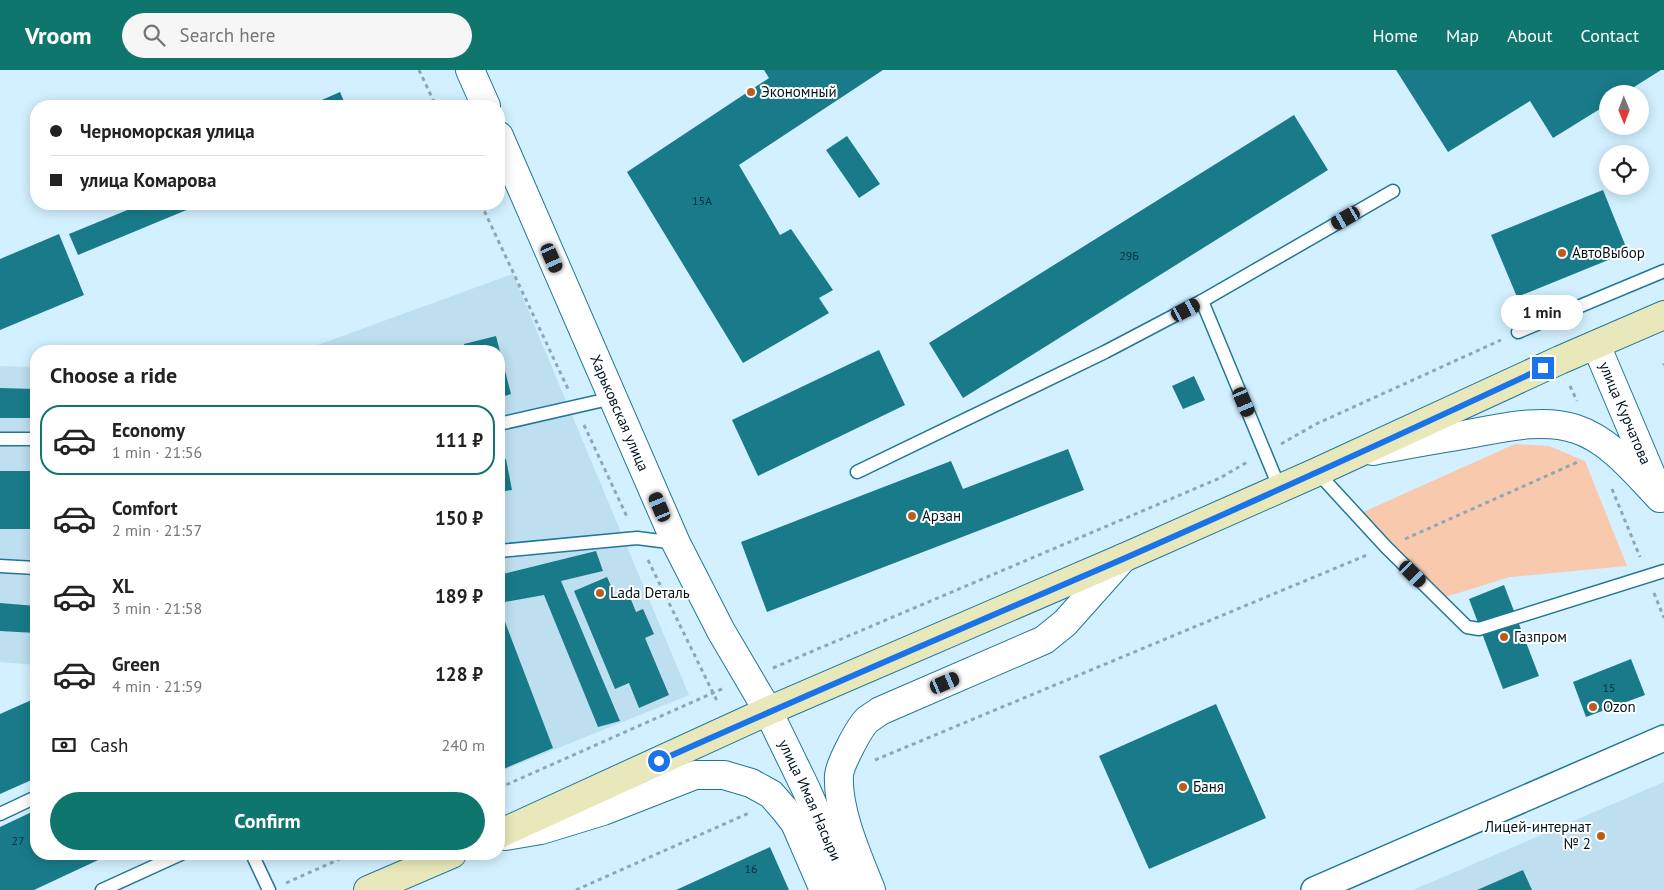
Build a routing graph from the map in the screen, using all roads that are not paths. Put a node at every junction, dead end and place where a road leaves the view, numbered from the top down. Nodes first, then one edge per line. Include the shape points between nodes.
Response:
1 (470, 70) edge
2 (483, 100) edge
3 (505, 150) edge
4 (1393, 191) dead end
5 (1664, 271) edge
6 (1202, 301) junction
7 (1664, 315) edge
8 (1518, 332) road end
9 (1596, 345) junction
10 (613, 398) junction
11 (505, 423) edge
12 (0, 439) edge
13 (30, 439) edge
14 (1359, 453) junction
15 (857, 472) dead end
16 (1318, 472) junction
17 (1280, 489) junction
18 (1662, 503) edge
19 (676, 543) junction
20 (505, 550) edge
21 (1123, 558) junction
22 (0, 566) edge
23 (30, 568) edge
24 (1664, 571) edge
25 (768, 712) junction
26 (1664, 738) edge
27 (30, 800) edge
28 (0, 814) edge
29 (505, 832) edge
30 (505, 834) edge
31 (168, 860) edge
32 (256, 860) edge
33 (438, 860) edge
34 (274, 888) edge
35 (102, 890) edge
36 (368, 890) edge
37 (824, 890) edge
38 (850, 890) edge
39 (871, 890) edge
40 (1314, 890) edge

1 - 2 street
3 - 10 street, Харьковская улица
4 - 6 lane
5 - 8 lane
6 - 15 lane
6 - 17 lane
7 - 9 main road
9 - 14 main road
9 - 18 street, улица Курчатова
10 - 11 lane
10 - 19 street, Харьковская улица
12 - 13 lane
14 - 16 main road
14 - 18 street via 1525,425 1575,428 1592,436 1630,467
16 - 17 main road
16 - 24 lane via 1386,547 1467,627 1473,629
17 - 21 main road
19 - 20 lane via 637,538
19 - 25 street, Харьковская улица via 721,631
21 - 25 main road
21 - 39 street via 1065,622 1044,640 880,711 866,721 854,738 839,775 850,837
22 - 23 lane
25 - 29 main road
25 - 38 street, улица Имая Насыри
26 - 40 street
27 - 28 lane
30 - 37 street via 541,830 603,811 695,775 724,776 751,782 771,794 795,823
31 - 35 lane
32 - 34 lane
33 - 36 main road

